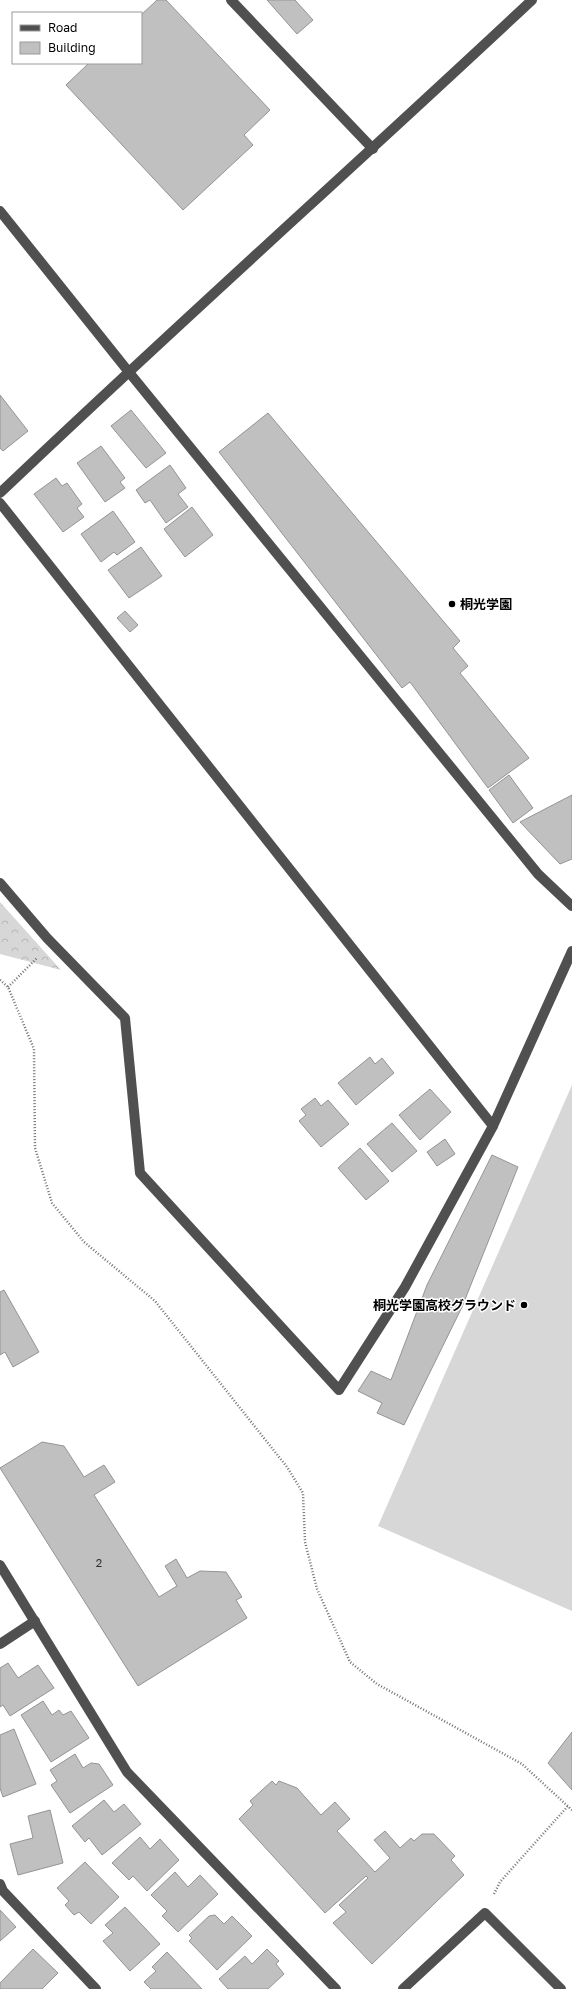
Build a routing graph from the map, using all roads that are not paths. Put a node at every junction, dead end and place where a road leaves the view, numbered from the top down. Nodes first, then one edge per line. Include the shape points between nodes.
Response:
1 (231, 0) edge
2 (532, 0) edge
3 (373, 149) junction
4 (0, 211) edge
5 (128, 371) junction
6 (0, 493) edge
7 (0, 503) edge
8 (0, 883) edge
9 (572, 906) edge
10 (572, 951) edge
11 (493, 1126) junction
12 (0, 1565) edge
13 (35, 1620) junction
14 (0, 1644) edge
15 (0, 1884) edge
16 (96, 1989) edge
17 (336, 1989) edge
18 (403, 1989) edge
19 (561, 1989) edge

1 - 3 street
2 - 3 street
3 - 5 street
4 - 5 street
5 - 6 street
5 - 9 street via 538,874
7 - 11 street
8 - 11 street via 52,943 125,1018 140,1173 339,1390 405,1287
10 - 11 street
12 - 13 street
13 - 14 street
13 - 17 street via 127,1772
15 - 16 street via 3,1891
18 - 19 street via 485,1913

